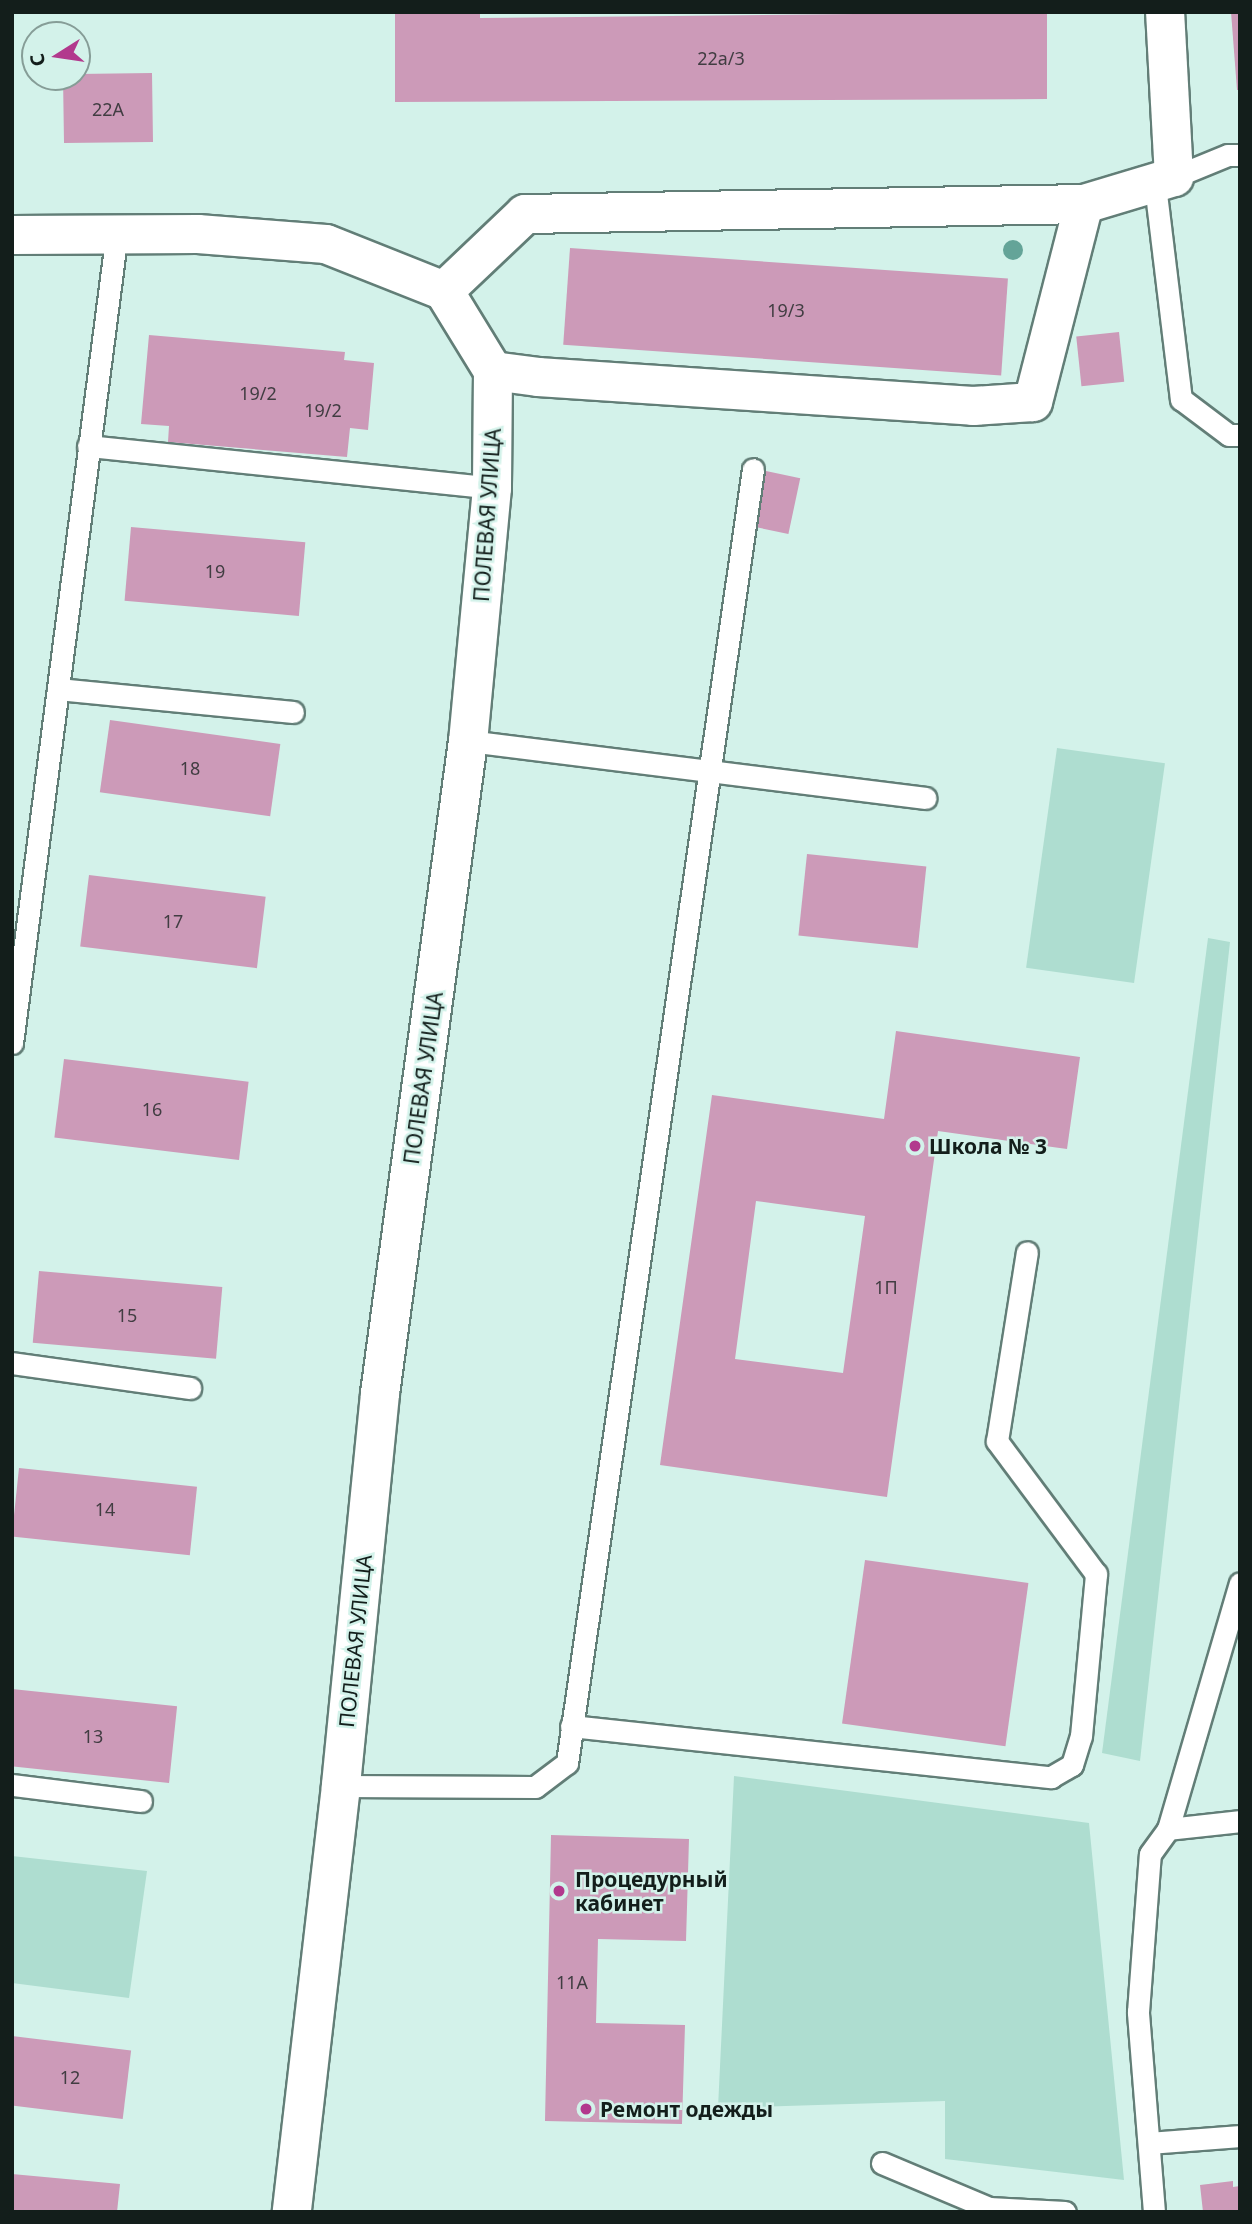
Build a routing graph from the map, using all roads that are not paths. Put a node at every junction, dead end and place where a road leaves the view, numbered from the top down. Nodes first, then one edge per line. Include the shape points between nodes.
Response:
1 (1165, 12) edge
2 (1240, 155) edge
3 (1164, 181) junction
4 (1084, 204) junction
5 (117, 232) junction
6 (12, 235) edge
7 (444, 291) junction
8 (494, 371) junction
9 (1240, 435) edge
10 (88, 446) junction
11 (753, 469) dead end
12 (492, 488) junction
13 (58, 689) junction
14 (293, 712) dead end
15 (468, 741) junction
16 (710, 770) junction
17 (925, 798) dead end
18 (12, 1043) edge
19 (1027, 1252) dead end
20 (12, 1363) edge
21 (190, 1388) dead end
22 (1240, 1583) edge
23 (571, 1726) junction
24 (12, 1785) edge
25 (341, 1786) junction
26 (141, 1801) dead end
27 (1240, 1821) edge
28 (1168, 1829) junction
29 (1240, 2136) edge
30 (1149, 2143) junction
31 (882, 2163) dead end
32 (292, 2212) edge
33 (1065, 2212) edge
34 (1154, 2212) edge

1 - 3 street
2 - 3 lane via 1228,155
3 - 4 street
3 - 9 lane via 1181,399 1229,435
4 - 7 street via 525,214
4 - 8 street via 1033,402 973,406
5 - 6 street
5 - 7 street via 326,244
5 - 10 lane
7 - 8 street
8 - 12 street, ПОЛЕВАЯ УЛИЦА
10 - 12 lane
10 - 13 lane
11 - 16 lane
12 - 15 street, ПОЛЕВАЯ УЛИЦА
13 - 14 lane
13 - 18 lane
15 - 16 lane
15 - 25 street, ПОЛЕВАЯ УЛИЦА via 380,1394
16 - 17 lane
16 - 23 lane
19 - 23 lane via 997,1441 1096,1574 1081,1735 1072,1765 1051,1777
20 - 21 lane
22 - 28 lane
23 - 25 lane via 567,1763 536,1787
24 - 26 lane
25 - 32 street, ПОЛЕВАЯ УЛИЦА
27 - 28 lane
28 - 30 lane via 1150,1854 1138,2012
29 - 30 lane
30 - 34 lane
31 - 33 lane via 989,2208

